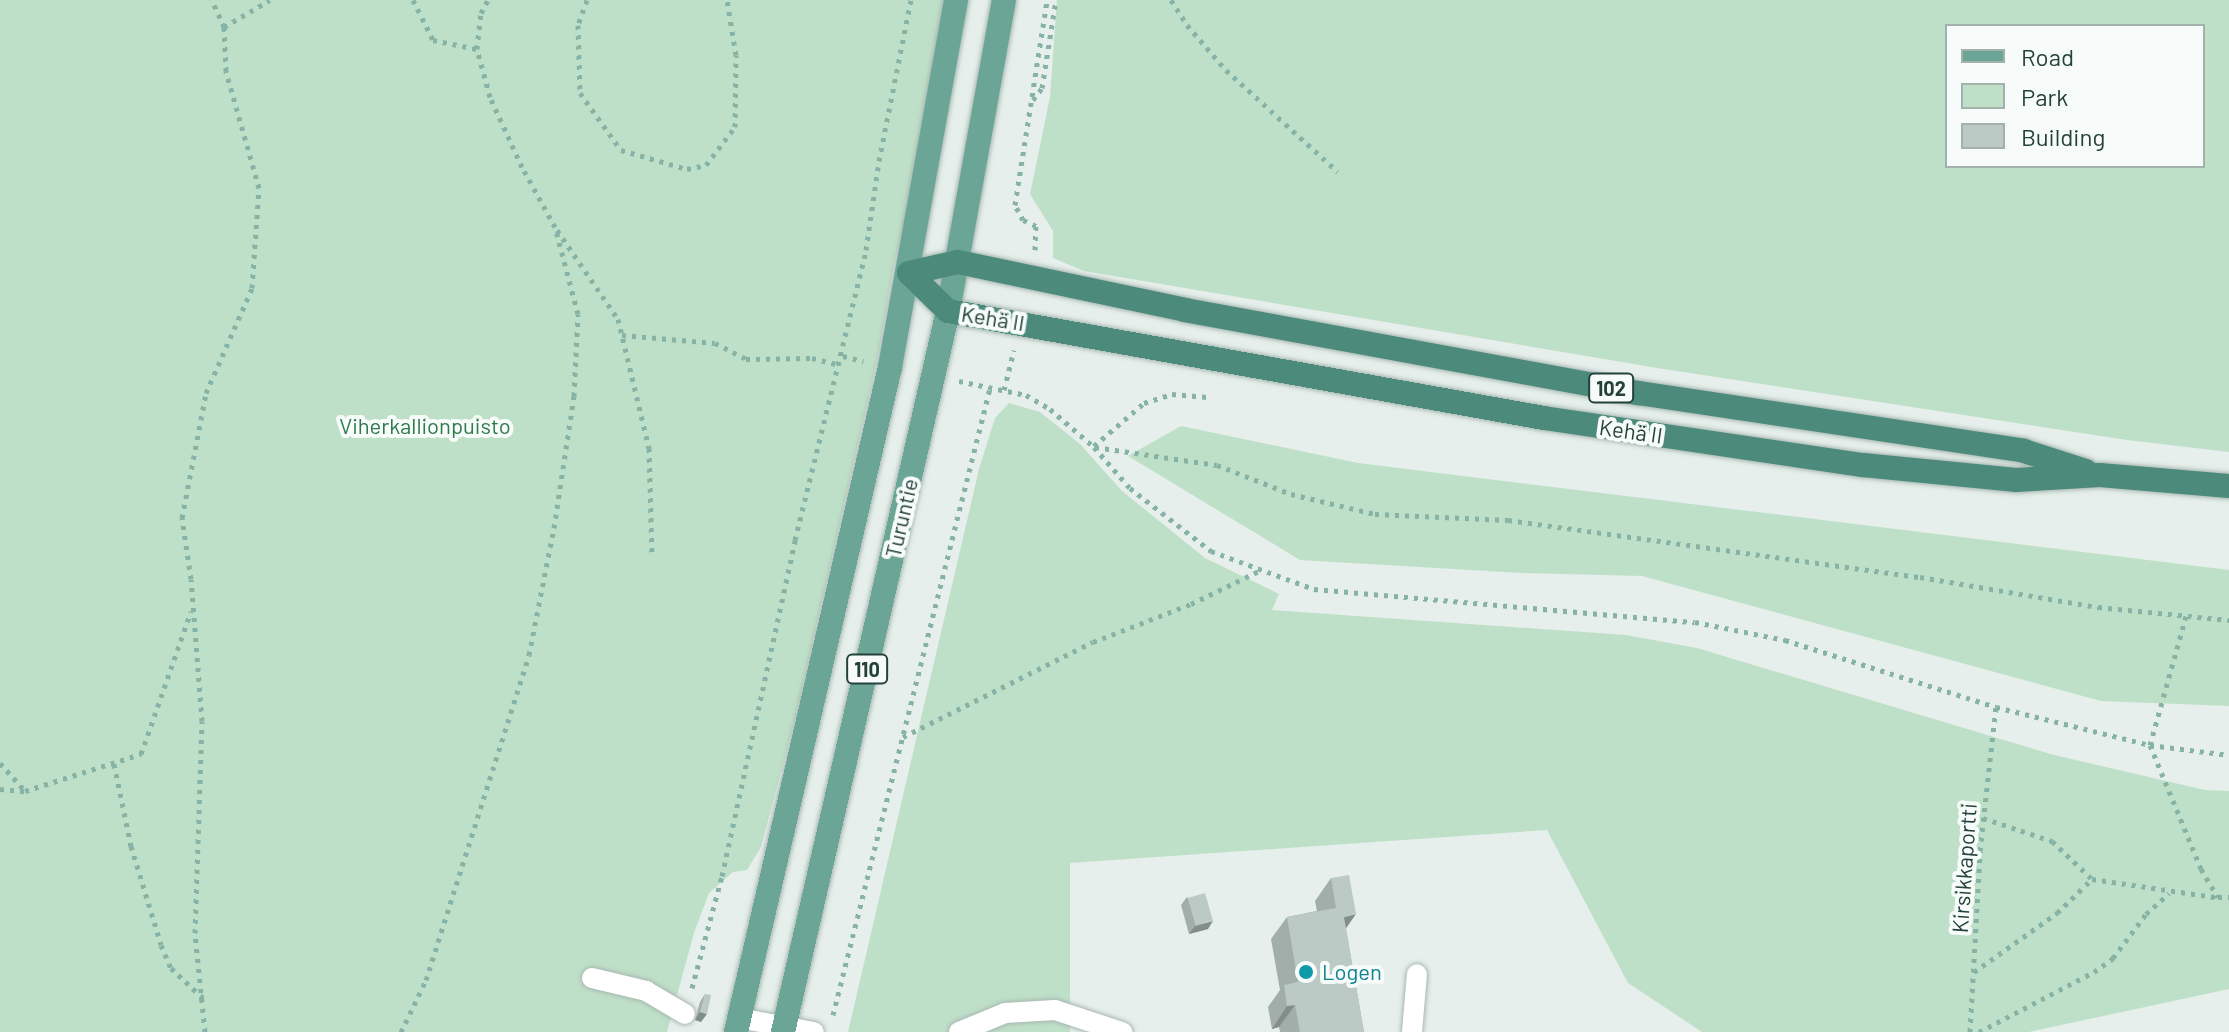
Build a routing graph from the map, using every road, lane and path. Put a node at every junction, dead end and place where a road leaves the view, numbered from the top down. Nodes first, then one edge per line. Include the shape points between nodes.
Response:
1 (212, 0) edge
2 (270, 0) edge
3 (413, 0) edge
4 (488, 0) edge
5 (587, 0) edge
6 (727, 0) edge
7 (911, 0) edge
8 (956, 0) edge
9 (1004, 0) edge
10 (1047, 0) edge
11 (1056, 0) edge
12 (1171, 0) edge
13 (224, 27) junction
14 (477, 49) junction
15 (1338, 172) dead end
16 (555, 227) junction
17 (958, 262) junction
18 (909, 273) junction
19 (948, 311) junction
20 (622, 335) junction
21 (841, 365) junction
22 (1207, 397) dead end
23 (1094, 447) junction
24 (2100, 475) junction
25 (2229, 486) edge
26 (652, 554) dead end
27 (1259, 571) junction
28 (193, 606) junction
29 (2186, 616) junction
30 (2229, 620) edge
31 (1996, 707) junction
32 (903, 737) junction
33 (2150, 745) junction
34 (2229, 755) edge
35 (0, 763) edge
36 (114, 764) junction
37 (0, 789) edge
38 (25, 791) junction
39 (1983, 818) junction
40 (2092, 879) junction
41 (2170, 892) junction
42 (2218, 897) junction
43 (2229, 899) edge
44 (1973, 973) junction
45 (1417, 974) dead end
46 (592, 978) dead end
47 (203, 999) junction
48 (685, 1014) joint
49 (832, 1017) dead end
50 (737, 1025) edge
51 (784, 1029) edge
52 (205, 1032) edge
53 (401, 1032) edge
54 (814, 1032) edge
55 (959, 1032) edge
56 (1122, 1032) edge
57 (1412, 1032) edge
58 (1970, 1032) edge
59 (1979, 1032) edge

1 - 13 path
2 - 13 path
3 - 14 path via 433,40
4 - 14 path
5 - 6 path via 578,25 580,93 621,150 687,169 706,165 735,127 736,55
7 - 21 path
8 - 18 main road, Turuntie / 110
9 - 17 main road, Turuntie / 110
10 - 11 path via 1030,104 1042,88
12 - 15 path via 1226,70
13 - 28 path via 226,71 259,188 252,288 206,393 182,518
14 - 16 path via 490,97
16 - 20 path via 618,319
16 - 53 path via 578,314 574,396 554,528 529,655 491,784 426,980
17 - 18 highway, Kehä II / 102
17 - 19 main road, Turuntie / 110
17 - 24 highway, Kehä II / 102 via 1185,310 1638,393 2024,451
18 - 19 highway, Kehä II
18 - 50 main road, Turuntie / 110
19 - 24 highway, Kehä II / 102 via 1544,418 1863,465 2016,480
19 - 51 main road, Turuntie / 110
20 - 21 path via 715,343 746,359 812,358
20 - 26 path via 649,448
21 - 48 path
22 - 23 path via 1172,394 1144,403
23 - 27 path via 1130,488 1211,551
23 - 29 path via 1217,465 1291,494 1375,514 1508,520
23 - 32 path via 1026,395 990,388
24 - 25 highway, Kehä II / 102
27 - 31 path via 1314,589 1695,622 1785,640
27 - 32 path via 1093,642
28 - 36 path via 141,754
28 - 47 path via 202,721 195,933
29 - 30 path
29 - 33 path
31 - 33 path
31 - 39 path, Kirsikkaportti
32 - 49 path
33 - 34 path
33 - 42 path via 2201,869
35 - 38 path
36 - 38 path
36 - 47 path via 131,846 161,945 171,968
37 - 38 path
39 - 40 path via 2052,841
39 - 44 path, Kirsikkaportti
40 - 41 path
40 - 44 path via 2057,913
41 - 42 path
41 - 59 path via 2104,965
42 - 43 path
44 - 58 path, Kirsikkaportti
45 - 57 lane
46 - 48 lane via 646,991
47 - 52 path
50 - 51 lane
51 - 54 lane
55 - 56 lane via 1005,1013 1055,1010

